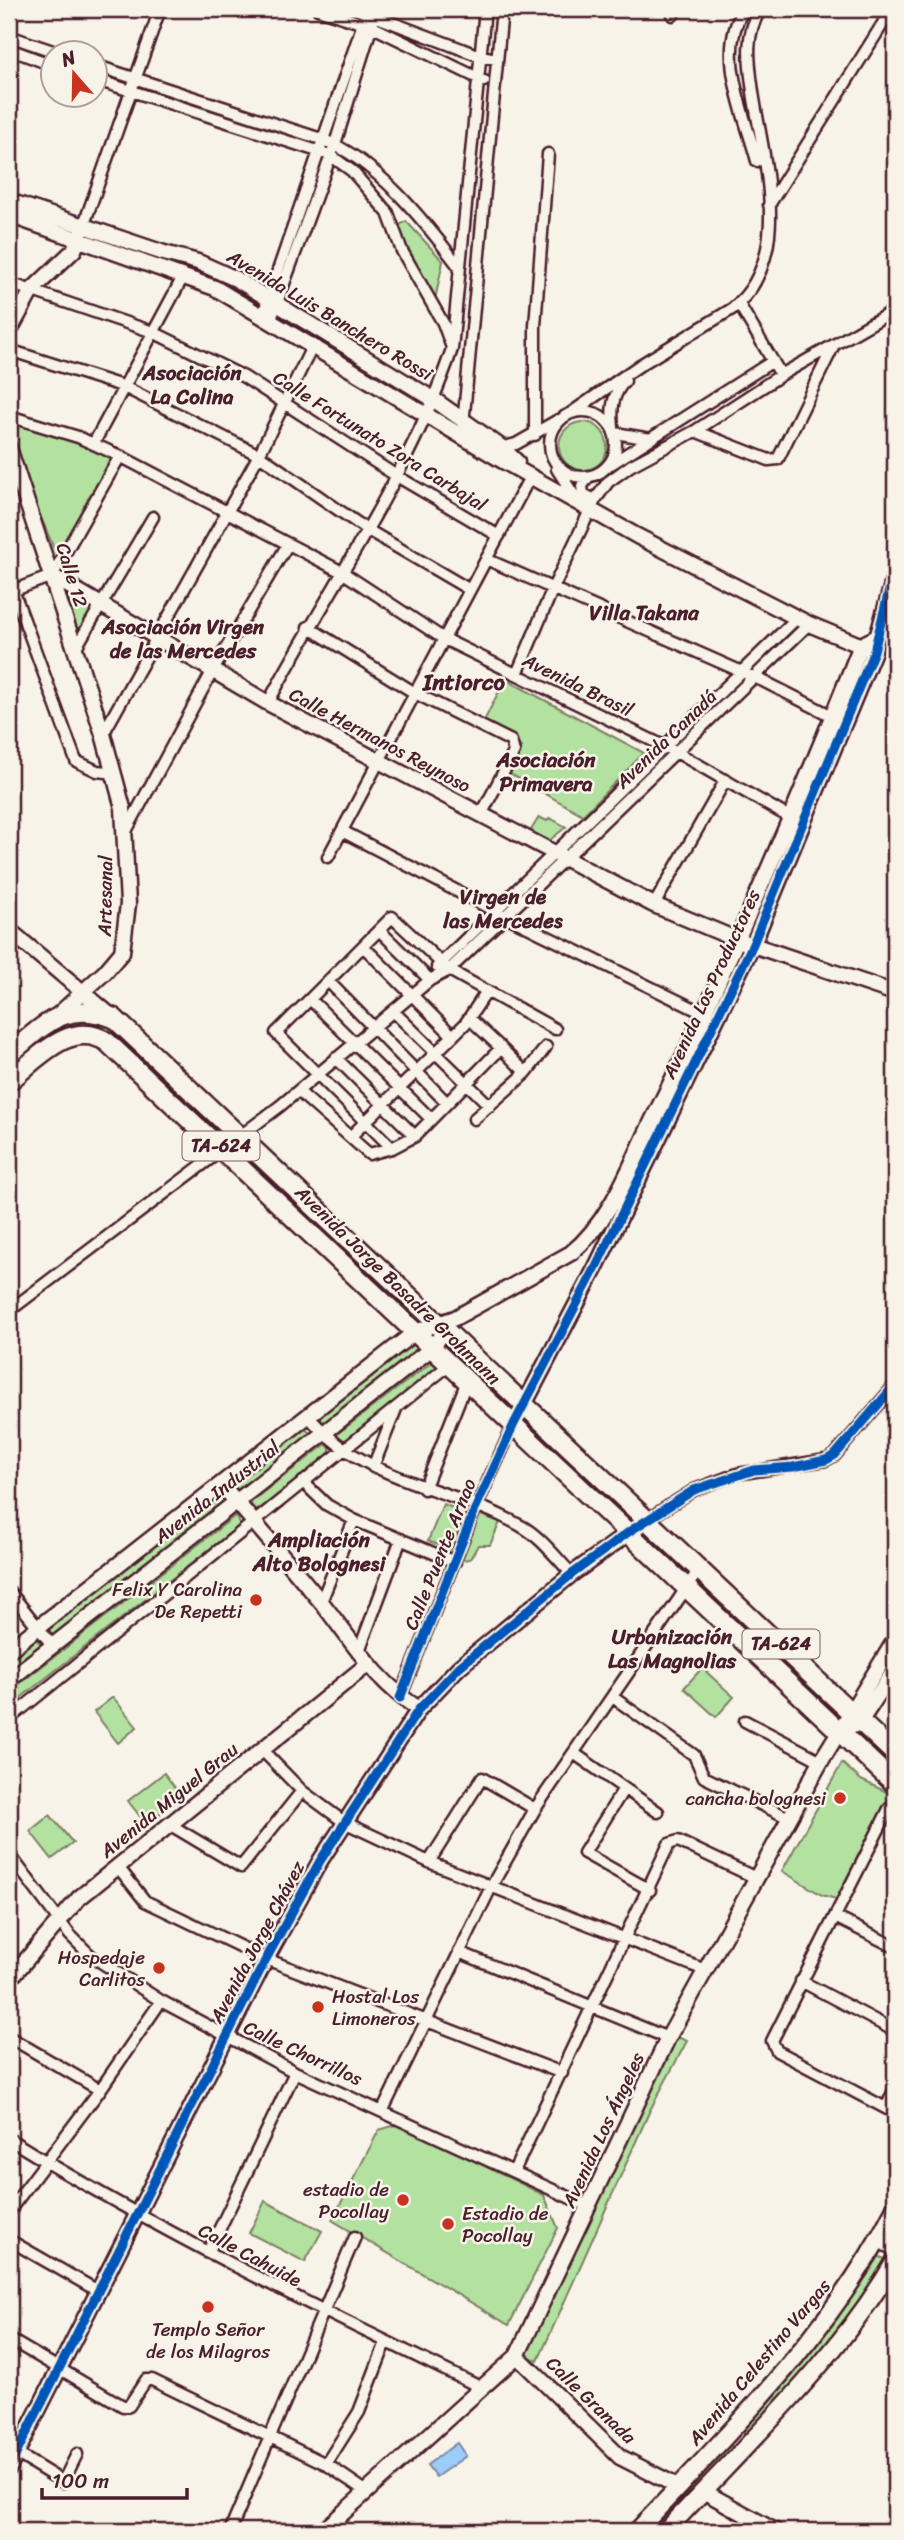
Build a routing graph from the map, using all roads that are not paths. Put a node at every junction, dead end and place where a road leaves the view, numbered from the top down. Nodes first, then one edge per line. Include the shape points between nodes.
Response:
1 (160, 9) edge
2 (318, 9) edge
3 (485, 9) edge
4 (502, 9) edge
5 (744, 9) edge
6 (761, 9) edge
7 (892, 9) edge
8 (369, 11) edge
9 (361, 22) junction
10 (373, 27) junction
11 (9, 36) edge
12 (22, 41) junction
13 (38, 46) edge
14 (13, 51) edge
15 (480, 56) junction
16 (497, 59) junction
17 (38, 60) edge
18 (108, 70) edge
19 (136, 79) junction
20 (478, 79) junction
21 (108, 84) edge
22 (494, 85) junction
23 (132, 92) junction
24 (226, 110) junction
25 (223, 122) junction
26 (321, 139) junction
27 (335, 144) junction
28 (317, 151) junction
29 (548, 154) dead end
30 (330, 155) junction
31 (9, 201) edge
32 (769, 205) junction
33 (9, 215) edge
34 (81, 233) junction
35 (460, 268) junction
36 (184, 275) junction
37 (9, 283) edge
38 (32, 290) junction
39 (272, 300) junction
40 (739, 304) junction
41 (895, 310) edge
42 (266, 319) junction
43 (9, 332) edge
44 (153, 332) junction
45 (312, 347) junction
46 (833, 347) junction
47 (452, 349) junction
48 (9, 350) edge
49 (773, 361) junction
50 (640, 365) junction
51 (781, 375) junction
52 (122, 386) junction
53 (433, 398) junction
54 (285, 401) junction
55 (425, 414) junction
56 (537, 414) junction
57 (567, 415) junction
58 (9, 416) edge
59 (548, 426) junction
60 (459, 428) junction
61 (614, 430) junction
62 (695, 431) junction
63 (535, 435) junction
64 (652, 439) junction
65 (94, 443) junction
66 (9, 449) edge
67 (498, 451) junction
68 (259, 455) junction
69 (120, 456) junction
70 (555, 462) junction
71 (607, 468) junction
72 (395, 475) junction
73 (585, 477) junction
74 (537, 479) junction
75 (565, 483) junction
76 (587, 501) junction
77 (228, 512) junction
78 (153, 517) dead end
79 (366, 529) junction
80 (499, 536) junction
81 (288, 544) junction
82 (486, 559) junction
83 (895, 566) edge
84 (342, 572) junction
85 (52, 576) junction
86 (9, 579) edge
87 (553, 588) junction
88 (470, 590) junction
89 (11, 591) edge
90 (102, 607) junction
91 (803, 620) junction
92 (308, 628) junction
93 (444, 639) junction
94 (158, 640) junction
95 (870, 645) junction
96 (75, 649) junction
97 (212, 673) junction
98 (743, 673) junction
99 (517, 674) junction
100 (755, 678) junction
101 (415, 694) junction
102 (268, 703) junction
103 (839, 719) junction
104 (103, 734) junction
105 (666, 747) junction
106 (678, 753) junction
107 (378, 764) junction
108 (115, 773) junction
109 (725, 781) junction
110 (481, 815) junction
111 (797, 821) junction
112 (342, 831) junction
113 (124, 836) junction
114 (552, 854) junction
115 (328, 857) dead end
116 (566, 860) junction
117 (654, 905) junction
118 (493, 910) junction
119 (506, 916) junction
120 (9, 930) edge
121 (379, 930) junction
122 (745, 942) junction
123 (363, 946) junction
124 (439, 962) junction
125 (449, 970) junction
126 (105, 972) junction
127 (64, 979) junction
128 (430, 980) junction
129 (328, 981) junction
130 (487, 991) junction
131 (83, 993) junction
132 (895, 993) edge
133 (412, 995) junction
134 (310, 999) junction
135 (393, 1011) junction
136 (59, 1014) junction
137 (711, 1017) junction
138 (114, 1018) junction
139 (469, 1018) junction
140 (374, 1026) junction
141 (555, 1029) dead end
142 (453, 1036) junction
143 (355, 1043) junction
144 (546, 1046) dead end
145 (501, 1048) junction
146 (9, 1054) edge
147 (435, 1054) junction
148 (336, 1058) junction
149 (417, 1072) junction
150 (526, 1073) junction
151 (316, 1074) junction
152 (9, 1081) edge
153 (466, 1084) junction
154 (400, 1088) junction
155 (298, 1091) junction
156 (447, 1103) junction
157 (382, 1106) junction
158 (490, 1106) junction
159 (430, 1119) junction
160 (474, 1119) dead end
161 (365, 1123) junction
162 (240, 1133) junction
163 (415, 1136) junction
164 (350, 1137) junction
165 (222, 1147) junction
166 (393, 1148) junction
167 (571, 1253) junction
168 (596, 1267) junction
169 (380, 1269) junction
170 (366, 1283) junction
171 (9, 1311) edge
172 (441, 1326) junction
173 (415, 1332) junction
174 (432, 1348) junction
175 (449, 1365) junction
176 (467, 1381) junction
177 (895, 1385) edge
178 (525, 1404) junction
179 (396, 1409) junction
180 (308, 1416) junction
181 (514, 1424) junction
182 (322, 1433) junction
183 (342, 1450) junction
184 (373, 1467) junction
185 (303, 1482) junction
186 (221, 1484) junction
187 (424, 1489) junction
188 (236, 1501) junction
189 (476, 1507) junction
190 (648, 1519) junction
191 (354, 1520) junction
192 (253, 1522) junction
193 (630, 1531) junction
194 (401, 1539) junction
195 (455, 1562) junction
196 (701, 1567) junction
197 (572, 1574) junction
198 (689, 1588) junction
199 (9, 1591) edge
200 (321, 1602) junction
201 (38, 1627) junction
202 (895, 1640) edge
203 (52, 1646) junction
204 (9, 1650) edge
205 (359, 1651) junction
206 (368, 1664) junction
207 (895, 1669) edge
208 (9, 1680) edge
209 (400, 1698) junction
210 (614, 1698) junction
211 (419, 1709) junction
212 (855, 1716) junction
213 (9, 1719) edge
214 (745, 1721) dead end
215 (839, 1732) junction
216 (262, 1750) junction
217 (575, 1754) junction
218 (895, 1754) edge
219 (821, 1761) junction
220 (895, 1784) edge
221 (623, 1790) junction
222 (302, 1791) junction
223 (895, 1806) edge
224 (535, 1809) junction
225 (658, 1812) dead end
226 (789, 1818) junction
227 (344, 1822) junction
228 (169, 1824) junction
229 (9, 1854) edge
230 (429, 1862) junction
231 (118, 1867) junction
232 (756, 1878) junction
233 (492, 1885) junction
234 (650, 1890) junction
235 (835, 1917) junction
236 (60, 1919) junction
237 (626, 1938) junction
238 (895, 1947) edge
239 (459, 1952) junction
240 (266, 1959) junction
241 (705, 1970) junction
242 (9, 1980) edge
243 (801, 1981) junction
244 (161, 2001) junction
245 (594, 2006) junction
246 (425, 2021) junction
247 (895, 2031) edge
248 (9, 2036) edge
249 (227, 2037) junction
250 (668, 2038) junction
251 (295, 2072) junction
252 (562, 2073) junction
253 (895, 2088) edge
254 (100, 2090) junction
255 (383, 2110) junction
256 (890, 2110) edge
257 (9, 2139) edge
258 (45, 2161) junction
259 (514, 2171) junction
260 (588, 2206) junction
261 (895, 2208) edge
262 (9, 2211) edge
263 (137, 2215) junction
264 (355, 2237) dead end
265 (879, 2239) junction
266 (9, 2240) edge
267 (895, 2247) edge
268 (208, 2253) junction
269 (895, 2261) edge
270 (98, 2291) junction
271 (323, 2313) junction
272 (9, 2339) edge
273 (386, 2342) junction
274 (517, 2356) junction
275 (59, 2369) junction
276 (482, 2388) junction
277 (730, 2431) junction
278 (269, 2435) junction
279 (747, 2444) junction
280 (15, 2445) edge
281 (77, 2454) dead end
282 (326, 2464) junction
283 (9, 2468) edge
284 (679, 2487) junction
285 (703, 2491) junction
286 (367, 2492) junction
287 (230, 2531) edge
288 (323, 2531) edge
289 (637, 2531) edge
290 (666, 2531) edge
291 (775, 2531) edge

1 - 19 street
2 - 9 street
3 - 15 street
4 - 16 street
5 - 32 street via 734,32 732,58
6 - 32 street via 752,25 748,57
7 - 32 street
8 - 9 street
8 - 10 street
8 - 15 street
9 - 10 street
9 - 26 street
10 - 20 street
10 - 27 street
11 - 12 street
12 - 13 street
12 - 14 street
14 - 17 street
15 - 16 street
15 - 20 street
16 - 22 street
18 - 19 street
19 - 23 street
19 - 24 street
20 - 22 street
20 - 35 street
21 - 23 street
22 - 60 street
23 - 25 street
23 - 34 street
24 - 25 street
24 - 26 street
25 - 28 street
26 - 27 street
26 - 28 street
27 - 30 street
27 - 35 street via 352,153 399,196
28 - 30 street
28 - 39 street
29 - 56 street via 535,326
30 - 39 street
30 - 47 street via 352,171 388,213 402,251 443,323
31 - 34 street, Avenida Luis Banchero Rossi
32 - 40 street via 764,264 757,282
33 - 34 street, Avenida Luis Banchero Rossi
34 - 36 street, Avenida Luis Banchero Rossi
34 - 38 street via 66,259
34 - 39 street, Avenida Luis Banchero Rossi via 198,262
35 - 47 street
36 - 42 street, Avenida Luis Banchero Rossi
36 - 44 street
37 - 38 street, Calle Fortunato Zora Carbajal
38 - 43 street
38 - 44 street, Calle Fortunato Zora Carbajal
39 - 42 street
39 - 53 street, Avenida Luis Banchero Rossi
40 - 49 street
40 - 50 street
41 - 46 street
42 - 45 street, Avenida Luis Banchero Rossi
44 - 52 street
44 - 54 street, Calle Fortunato Zora Carbajal
45 - 54 street
45 - 55 street, Avenida Luis Banchero Rossi
46 - 51 street
46 - 62 street via 778,459 769,460
47 - 53 street
48 - 52 street
49 - 51 street
49 - 64 street
50 - 57 street
50 - 61 street via 619,387 611,408
51 - 62 street
52 - 65 street
52 - 68 street
53 - 55 street
53 - 60 street, Avenida Luis Banchero Rossi
54 - 68 street
54 - 72 street, Calle Fortunato Zora Carbajal
55 - 60 street, Avenida Luis Banchero Rossi
55 - 72 street
56 - 59 street
56 - 63 street
57 - 59 street
57 - 61 street via 590,411
57 - 70 street via 551,434
58 - 65 street, Avenida Brasil
59 - 63 street
60 - 67 street, Avenida Luis Banchero Rossi
61 - 64 street
61 - 71 street via 616,451
62 - 76 street via 630,466
63 - 67 street
64 - 71 street
65 - 69 street, Avenida Brasil
66 - 85 street, Calle 12
67 - 74 street, Avenida Luis Banchero Rossi
68 - 77 street
68 - 79 street
69 - 77 street, Avenida Brasil
69 - 85 street
70 - 73 street via 567,473
70 - 75 street
71 - 73 street
72 - 79 street
72 - 80 street, Calle Fortunato Zora Carbajal
73 - 75 street
73 - 76 street via 582,486
74 - 75 street
74 - 76 street, Avenida Luis Banchero Rossi
74 - 80 street
75 - 76 street
76 - 87 street
76 - 91 street, Avenida Luis Banchero Rossi via 637,536
77 - 81 street, Avenida Brasil
77 - 94 street
78 - 90 street
79 - 84 street
79 - 88 street
80 - 82 street
81 - 84 street, Avenida Brasil
81 - 97 street
82 - 87 street
82 - 88 street
83 - 95 street, Avenida Los Productores
84 - 92 street
84 - 93 street, Avenida Brasil
85 - 89 street
85 - 90 street, Calle Hermanos Reynoso
85 - 96 street, Calle 12
86 - 89 street
87 - 98 street
87 - 99 street
88 - 93 street
89 - 108 street via 76,761
90 - 94 street, Calle Hermanos Reynoso
90 - 96 street
91 - 95 street, Avenida Luis Banchero Rossi
91 - 98 street, Avenida Canadá
91 - 100 street, Avenida Canadá
92 - 101 street
92 - 102 street
93 - 99 street, Avenida Brasil
93 - 101 street
94 - 97 street, Calle Hermanos Reynoso
94 - 104 street
95 - 103 street, Avenida Los Productores
96 - 104 street, Calle 12
97 - 102 street, Calle Hermanos Reynoso
97 - 113 street
98 - 100 street
98 - 105 street, Avenida Canadá
99 - 105 street, Avenida Brasil
100 - 103 street
100 - 106 street, Avenida Canadá
101 - 107 street
101 - 110 street via 507,738 514,752
102 - 107 street, Calle Hermanos Reynoso
103 - 111 street, Avenida Los Productores
104 - 108 street, Calle 12
105 - 106 street, Avenida Brasil
105 - 114 street, Avenida Canadá
106 - 109 street, Avenida Brasil
106 - 116 street, Avenida Canadá
107 - 110 street, Calle Hermanos Reynoso
107 - 112 street
108 - 113 street, Calle 12
109 - 111 street, Avenida Brasil
109 - 117 street
110 - 114 street, Calle Hermanos Reynoso
111 - 122 street, Avenida Los Productores
112 - 115 street
112 - 118 street
113 - 126 street, Artesanal via 125,940 122,952
114 - 116 street, Calle Hermanos Reynoso
114 - 118 street, Avenida Canadá
116 - 117 street, Calle Hermanos Reynoso
116 - 119 street, Avenida Canadá
117 - 122 street, Calle Hermanos Reynoso
118 - 119 street
118 - 124 street, Avenida Canadá
119 - 125 street, Avenida Canadá
119 - 137 street
120 - 127 street
121 - 123 street
121 - 124 street via 389,919 397,920
121 - 128 street
122 - 132 street, Calle Hermanos Reynoso
122 - 137 street, Avenida Los Productores
123 - 129 street
123 - 133 street
124 - 125 street
124 - 128 street, Avenida Canadá
125 - 128 street, Avenida Canadá
125 - 130 street
126 - 131 street, Artesanal
126 - 138 street via 100,994
127 - 131 street
127 - 136 street via 66,999
128 - 133 street
129 - 134 street
129 - 140 street
130 - 139 street
130 - 141 street
131 - 136 street, Artesanal
131 - 138 street
133 - 135 street
133 - 142 street
134 - 143 street
134 - 151 street via 276,1033
135 - 140 street
135 - 147 street
136 - 138 highway via 87,1011
136 - 146 highway
137 - 167 street, Avenida Los Productores via 607,1210 586,1241
137 - 168 street, Avenida Los Productores
138 - 162 highway, Avenida Jorge Basadre Grohmann / TA-624
139 - 142 street
139 - 145 street
140 - 143 street
140 - 149 street
142 - 147 street
143 - 148 street
143 - 154 street
144 - 150 street
145 - 150 street
145 - 153 street
147 - 149 street
147 - 153 street
148 - 151 street
148 - 157 street
149 - 154 street
149 - 156 street
150 - 158 street
151 - 155 street
151 - 161 street
152 - 165 highway, Avenida Jorge Basadre Grohmann / TA-624 via 63,1039 93,1035 107,1042
153 - 156 street
153 - 158 street
154 - 157 street
154 - 159 street
155 - 162 street
155 - 164 street
156 - 159 street
157 - 161 street
157 - 163 street
158 - 160 street
159 - 163 street
161 - 164 street
161 - 166 street
162 - 165 street
162 - 169 highway, Avenida Jorge Basadre Grohmann / TA-624
163 - 166 street
164 - 166 street via 369,1154
165 - 170 highway, Avenida Jorge Basadre Grohmann / TA-624
165 - 171 street
167 - 168 street via 590,1259
167 - 172 street, Avenida Los Productores
168 - 178 street, Avenida Los Productores
169 - 170 highway
169 - 172 highway, Avenida Jorge Basadre Grohmann / TA-624
170 - 173 highway, Avenida Jorge Basadre Grohmann / TA-624
172 - 173 street, Avenida Industrial
172 - 174 street, Avenida Industrial
172 - 178 highway, Avenida Jorge Basadre Grohmann / TA-624
173 - 174 highway, Avenida Jorge Basadre Grohmann / TA-624
173 - 180 street, Avenida Industrial
174 - 175 highway, Avenida Jorge Basadre Grohmann / TA-624
174 - 182 street, Avenida Industrial
175 - 176 highway, Avenida Jorge Basadre Grohmann / TA-624
175 - 179 street
176 - 181 highway, Avenida Jorge Basadre Grohmann / TA-624
176 - 187 street
177 - 190 street via 826,1460 737,1474 694,1490
178 - 181 street, Avenida Los Productores
178 - 190 highway, Avenida Jorge Basadre Grohmann / TA-624
179 - 183 street
179 - 184 street
180 - 182 street
180 - 186 street, Avenida Industrial
181 - 189 street, Calle Puente Arnao
181 - 193 highway, Avenida Jorge Basadre Grohmann / TA-624
182 - 183 street
182 - 188 street, Avenida Industrial
183 - 184 street
183 - 185 street
184 - 187 street
185 - 191 street via 327,1505
185 - 192 street
186 - 188 street
186 - 201 street, Avenida Industrial
187 - 189 street
188 - 192 street
188 - 203 street, Avenida Industrial
189 - 195 street, Calle Puente Arnao
189 - 197 street via 523,1527
190 - 193 street, Avenida Jorge Chávez
190 - 196 highway, Avenida Jorge Basadre Grohmann / TA-624
191 - 194 street
191 - 200 street
192 - 200 street
192 - 213 street
193 - 197 street, Avenida Jorge Chávez
193 - 198 highway, Avenida Jorge Basadre Grohmann / TA-624
194 - 195 street
194 - 205 street
195 - 209 street, Calle Puente Arnao
196 - 198 street
196 - 212 highway, Avenida Jorge Basadre Grohmann / TA-624
197 - 211 street, Avenida Jorge Chávez via 459,1667
198 - 210 street
198 - 215 highway, Avenida Jorge Basadre Grohmann / TA-624
199 - 201 street
200 - 205 street
201 - 203 street
201 - 204 street, Avenida Industrial
202 - 212 street, Avenida Los Ángeles
203 - 208 street, Avenida Industrial
205 - 206 street
206 - 209 street
206 - 216 street, Avenida Miguel Grau
207 - 212 street, Avenida Los Ángeles
209 - 211 street
210 - 217 street
210 - 226 street via 694,1755 704,1777
211 - 227 street, Avenida Jorge Chávez
212 - 215 street, Avenida Los Ángeles
212 - 218 highway, Avenida Jorge Basadre Grohmann / TA-624
214 - 219 street
215 - 219 street, Avenida Los Ángeles
215 - 220 highway, Avenida Jorge Basadre Grohmann / TA-624
216 - 222 street
216 - 228 street, Avenida Miguel Grau
217 - 221 street
217 - 224 street
219 - 226 street, Avenida Los Ángeles
221 - 225 street
221 - 234 street via 584,1853
222 - 227 street
222 - 228 street via 241,1867
223 - 235 street via 889,1809
224 - 230 street via 482,1778
224 - 233 street
226 - 232 street, Avenida Los Ángeles
227 - 230 street
227 - 240 street, Avenida Jorge Chávez
228 - 231 street, Avenida Miguel Grau
229 - 236 street, Calle Chorrillos
230 - 233 street
231 - 236 street, Avenida Miguel Grau
231 - 240 street via 145,1901
232 - 234 street via 674,1841
232 - 241 street, Avenida Los Ángeles
233 - 237 street
233 - 239 street
234 - 237 street
235 - 238 street
235 - 243 street
236 - 242 street, Avenida Miguel Grau
236 - 244 street, Calle Chorrillos via 90,1955
237 - 241 street
237 - 245 street
239 - 245 street
239 - 246 street
240 - 246 street
240 - 249 street, Avenida Jorge Chávez
241 - 250 street, Avenida Los Ángeles
243 - 247 street
243 - 256 street via 772,2041 777,2051
244 - 249 street, Calle Chorrillos
244 - 254 street
245 - 250 street
245 - 252 street
246 - 252 street
246 - 255 street
248 - 254 street
249 - 251 street, Calle Chorrillos
249 - 263 street, Avenida Jorge Chávez
250 - 260 street, Avenida Los Ángeles
251 - 255 street, Calle Chorrillos
251 - 268 street
252 - 259 street
253 - 256 street
254 - 258 street
255 - 259 street, Calle Chorrillos
257 - 258 street, Calle Cahuide
258 - 262 street
258 - 263 street, Calle Cahuide
259 - 260 street, Calle Chorrillos
260 - 274 street, Avenida Los Ángeles
261 - 265 main road, Avenida Celestino Vargas
263 - 268 street, Calle Cahuide
263 - 270 street, Avenida Jorge Chávez
264 - 271 street
265 - 267 main road
265 - 277 main road, Avenida Celestino Vargas via 841,2302
266 - 270 street
268 - 271 street, Calle Cahuide
269 - 279 main road via 860,2315
270 - 275 street, Avenida Jorge Chávez
271 - 273 street, Calle Cahuide
271 - 278 street
272 - 275 street
273 - 276 street, Calle Cahuide
273 - 282 street via 359,2412
274 - 276 street, Avenida Los Ángeles
274 - 284 street, Calle Granada via 620,2457
275 - 278 street via 123,2406 133,2402 146,2380 152,2380
275 - 280 street, Avenida Jorge Chávez
276 - 286 street, Avenida Los Ángeles
277 - 279 main road
277 - 284 main road, Avenida Celestino Vargas
278 - 282 street
278 - 287 street
279 - 285 main road
280 - 281 street via 63,2482
280 - 283 street, Avenida Jorge Chávez
282 - 286 street
284 - 289 main road, Avenida Celestino Vargas
285 - 290 main road
285 - 291 street
286 - 288 street, Avenida Los Ángeles

